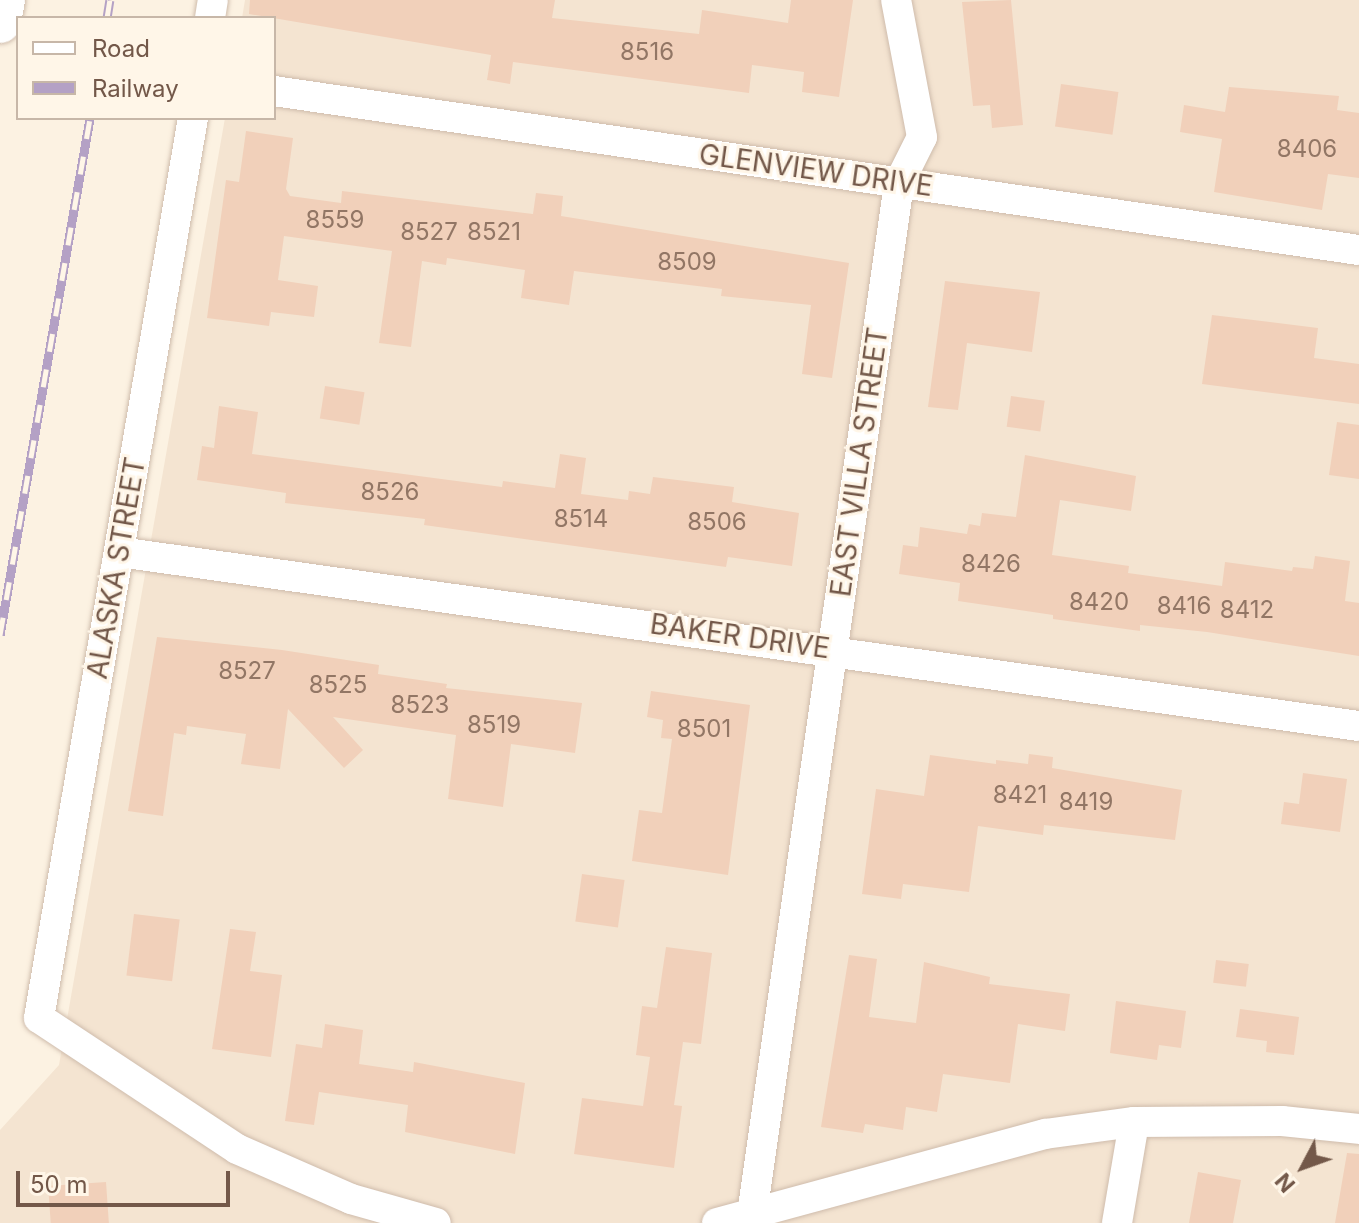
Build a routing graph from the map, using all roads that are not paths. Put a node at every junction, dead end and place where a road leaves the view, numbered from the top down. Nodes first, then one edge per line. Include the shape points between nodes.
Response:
1 (4, 0) edge
2 (896, 0) edge
3 (0, 22) edge
4 (276, 91) edge
5 (193, 120) edge
6 (899, 183) junction
7 (1359, 250) edge
8 (119, 552) junction
9 (832, 648) junction
10 (1359, 726) edge
11 (1134, 1122) junction
12 (1359, 1129) edge
13 (768, 1216) edge
14 (436, 1223) edge
15 (717, 1223) edge
16 (1117, 1223) edge

1 - 3 main road
2 - 6 street, EAST VILLA STREET via 922,137
4 - 6 street, GLENVIEW DRIVE
5 - 8 street, ALASKA STREET
6 - 7 street, GLENVIEW DRIVE
6 - 9 street, EAST VILLA STREET
8 - 9 street, BAKER DRIVE
8 - 14 street, ALASKA STREET via 39,1018 237,1149 351,1199
9 - 10 street, BAKER DRIVE
9 - 13 street, EAST VILLA STREET
11 - 12 street via 1282,1121
11 - 13 street via 1045,1134
11 - 16 street
13 - 15 street

